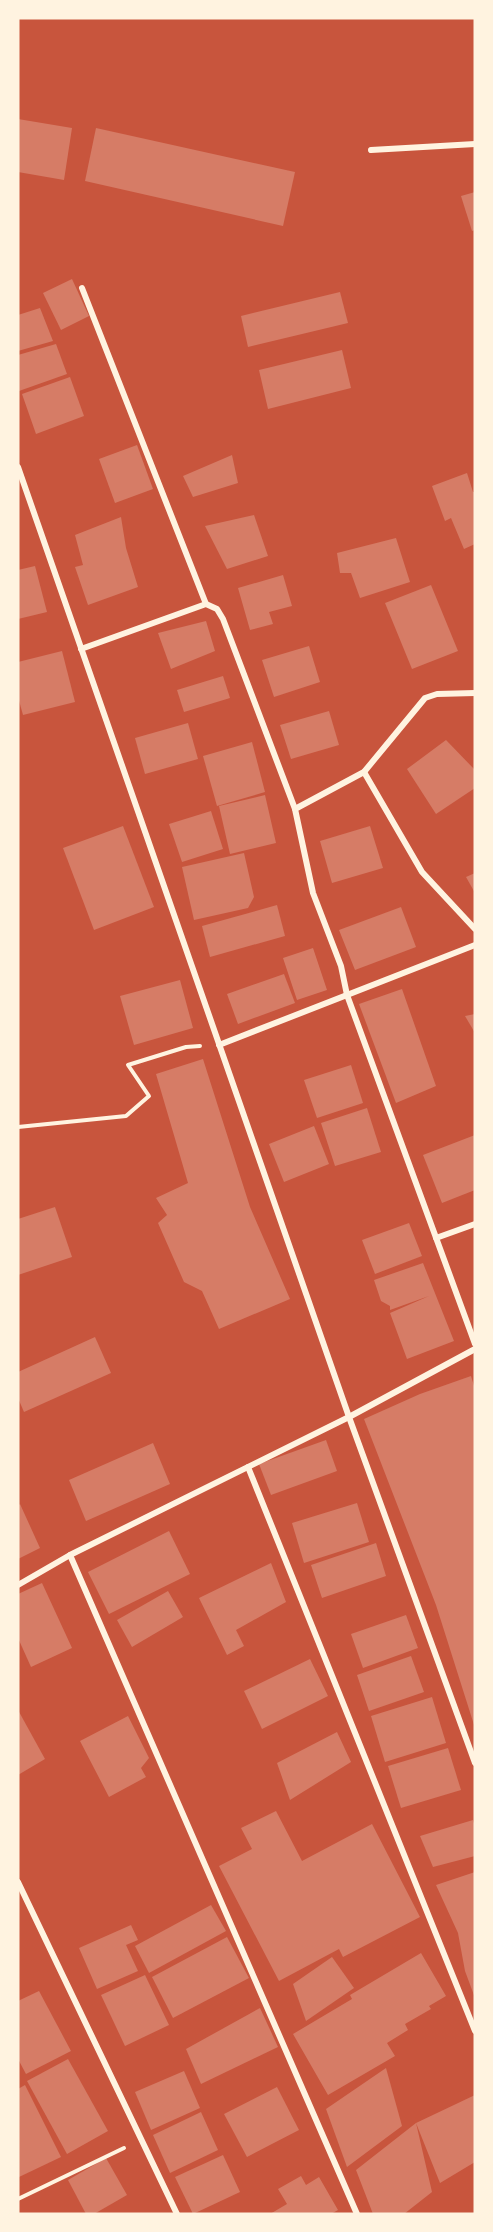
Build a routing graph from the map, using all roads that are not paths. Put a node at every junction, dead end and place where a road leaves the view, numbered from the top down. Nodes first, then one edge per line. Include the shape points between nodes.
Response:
1 (475, 144) edge
2 (371, 150) dead end
3 (82, 288) dead end
4 (18, 467) edge
5 (206, 604) junction
6 (81, 649) junction
7 (475, 693) edge
8 (364, 772) junction
9 (295, 809) junction
10 (475, 929) edge
11 (475, 945) edge
12 (347, 995) junction
13 (219, 1045) junction
14 (475, 1224) edge
15 (436, 1238) junction
16 (475, 1344) edge
17 (475, 1349) edge
18 (349, 1418) junction
19 (248, 1467) junction
20 (70, 1555) junction
21 (18, 1584) edge
22 (475, 1763) edge
23 (18, 1882) edge
24 (475, 2031) edge
25 (177, 2214) edge
26 (357, 2214) edge

1 - 2 street
3 - 5 street
4 - 6 street
5 - 6 street
5 - 9 street via 217,609 223,619
6 - 13 street
7 - 8 street via 425,698
8 - 9 street
8 - 10 street via 422,872
9 - 12 street via 312,892 341,966
11 - 12 street
12 - 13 street
12 - 15 street
13 - 18 street
14 - 15 street
15 - 16 street
17 - 18 street
18 - 19 street
18 - 22 street
19 - 20 street
19 - 24 street
20 - 21 street
20 - 26 street
23 - 25 street

